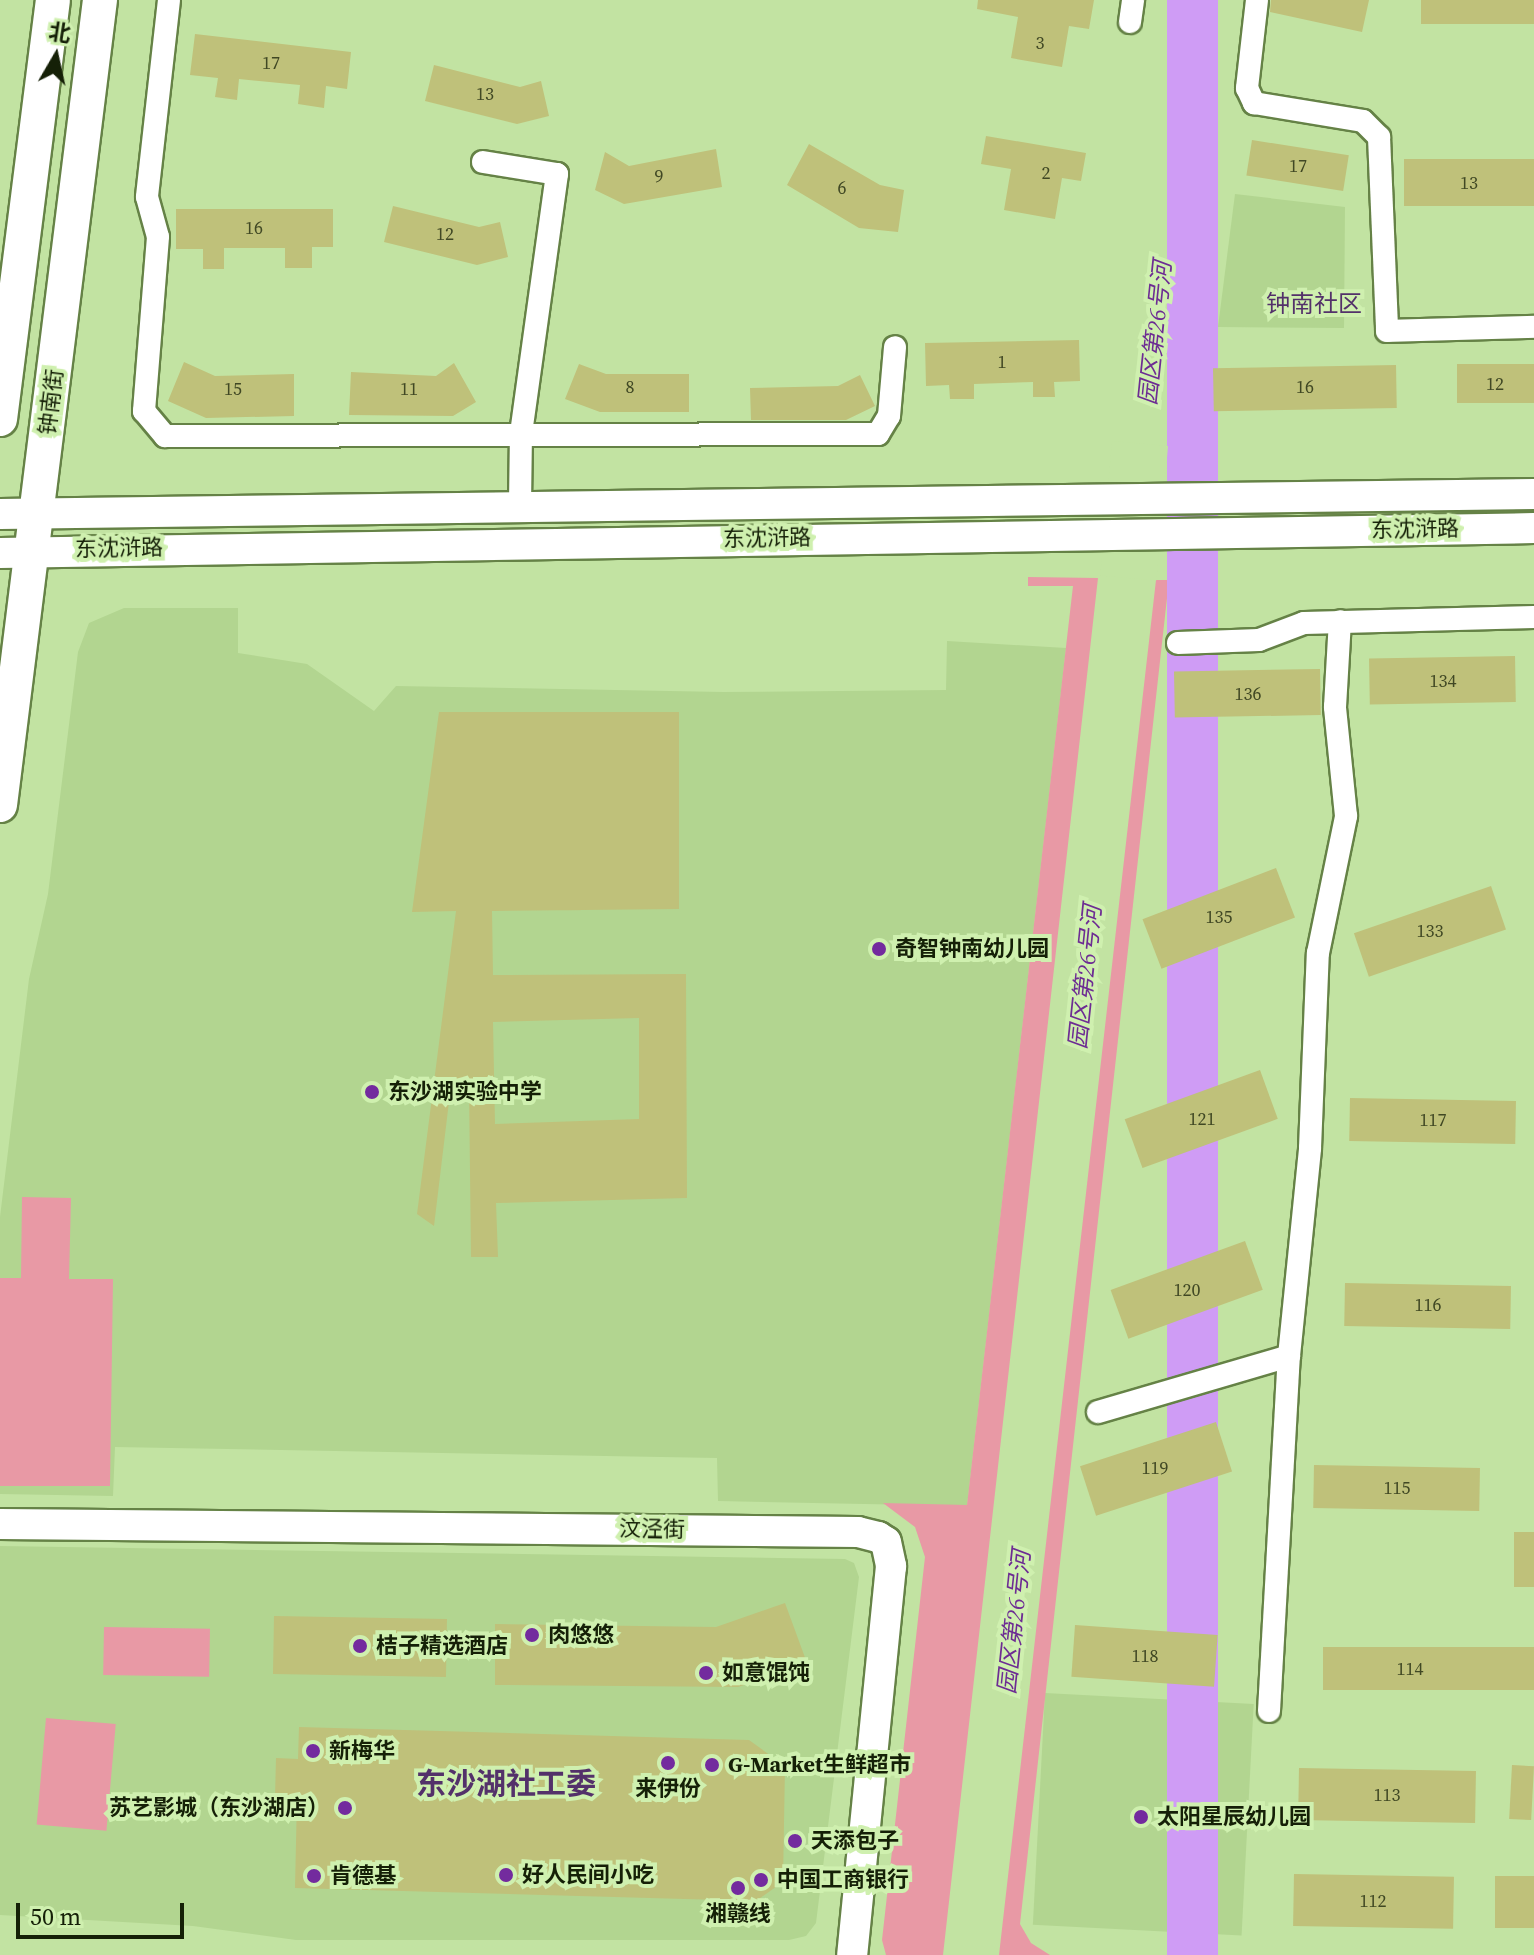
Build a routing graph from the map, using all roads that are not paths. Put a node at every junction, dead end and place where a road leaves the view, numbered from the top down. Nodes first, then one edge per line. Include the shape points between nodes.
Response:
1 (53, 0) edge
2 (100, 0) edge
3 (169, 0) edge
4 (1257, 0) edge
5 (483, 162) dead end
6 (1534, 327) edge
7 (895, 347) dead end
8 (0, 419) edge
9 (521, 432) junction
10 (1534, 494) edge
11 (520, 506) junction
12 (39, 513) junction
13 (0, 514) edge
14 (1534, 528) edge
15 (35, 551) junction
16 (0, 553) edge
17 (1534, 617) edge
18 (1340, 621) junction
19 (1178, 643) dead end
20 (0, 805) edge
21 (1289, 1356) junction
22 (1098, 1412) dead end
23 (0, 1524) edge
24 (1269, 1711) dead end
25 (852, 1955) edge

1 - 8 main road
2 - 12 main road, 钟南街
3 - 9 street via 147,197 158,237 144,411 150,424 165,436 179,438
4 - 6 street via 1247,88 1254,103 1363,121 1379,137 1387,331
5 - 9 street via 557,174
7 - 9 street via 889,416 878,434
9 - 11 street
10 - 11 main road, 东沈浒路
11 - 12 main road, 东沈浒路
12 - 13 main road, 东沈浒路
12 - 15 main road, 钟南街
14 - 15 main road, 东沈浒路
15 - 16 main road, 东沈浒路
15 - 20 main road, 钟南街
17 - 18 street
18 - 19 street via 1289,625 1259,640
18 - 21 street via 1335,707 1346,816 1318,953 1310,1148
21 - 22 street
21 - 24 street
23 - 25 main road, 汶泾街 via 858,1532 878,1537 886,1542 891,1566

